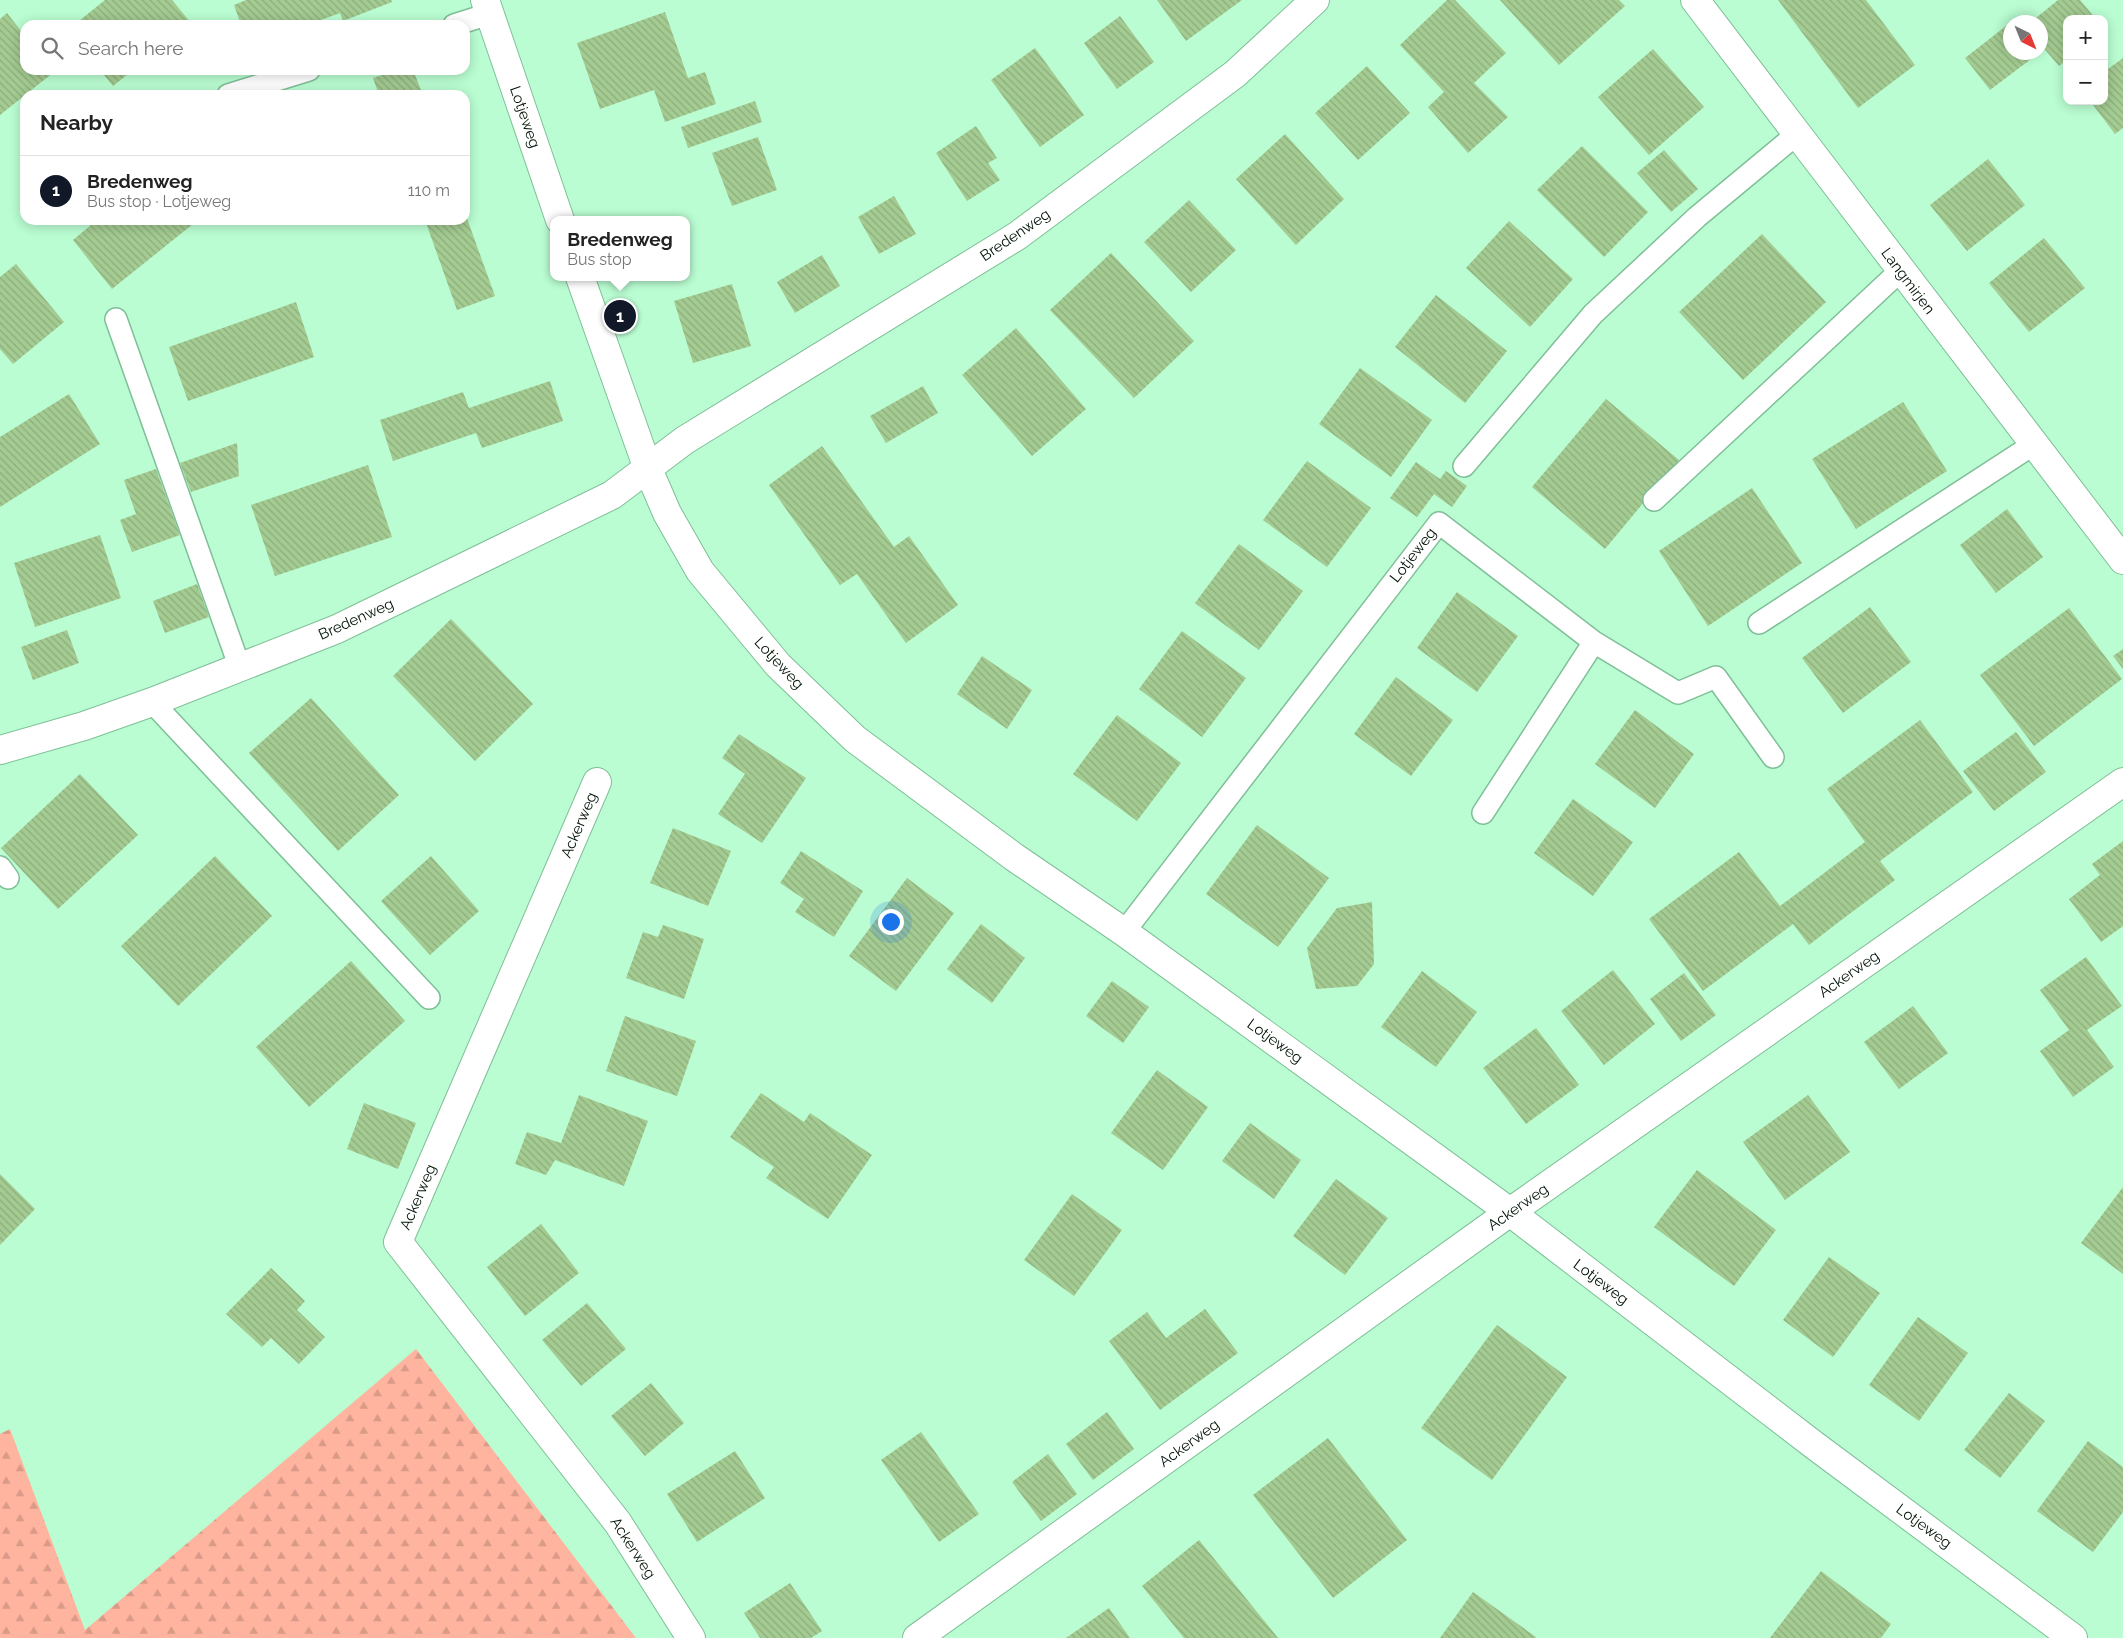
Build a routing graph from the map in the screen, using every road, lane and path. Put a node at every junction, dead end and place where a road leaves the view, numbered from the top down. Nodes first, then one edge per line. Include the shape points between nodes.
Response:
1 (1315, 0) edge
2 (1695, 0) edge
3 (487, 7) edge
4 (463, 20) edge
5 (293, 75) edge
6 (244, 90) edge
7 (1797, 134) junction
8 (559, 216) edge
9 (1900, 271) junction
10 (581, 281) edge
11 (116, 319) dead end
12 (2034, 444) junction
13 (1464, 466) dead end
14 (648, 469) junction
15 (1654, 500) dead end
16 (2123, 560) edge
17 (1759, 623) dead end
18 (1594, 642) junction
19 (240, 668) junction
20 (152, 702) junction
21 (0, 750) edge
22 (1773, 757) dead end
23 (597, 782) dead end
24 (2123, 782) edge
25 (1483, 813) dead end
26 (1124, 932) junction
27 (429, 998) dead end
28 (1510, 1212) junction
29 (691, 1638) edge
30 (917, 1638) edge
31 (2073, 1638) edge

1 - 14 street, Bredenweg via 1235,74 1018,236 684,440
2 - 7 street, Langmirjen
3 - 4 lane, Lotjeweg
3 - 8 street, Lotjeweg
5 - 6 lane
7 - 9 street, Langmirjen
7 - 13 lane via 1697,217 1593,314
9 - 12 street, Langmirjen
9 - 15 lane
10 - 14 street, Lotjeweg
11 - 19 lane
12 - 16 street, Langmirjen
12 - 17 lane
14 - 19 street, Bredenweg via 612,495 474,564 337,629
14 - 26 street, Lotjeweg via 667,513 700,571 778,665 855,739 1014,857
18 - 22 lane, Lotjeweg via 1678,693 1716,678
18 - 25 lane
18 - 26 lane, Lotjeweg via 1439,522
19 - 20 street, Bredenweg
20 - 21 street, Bredenweg
20 - 27 lane
23 - 29 street, Ackerweg via 398,1242 618,1522
24 - 28 street, Ackerweg
26 - 28 street, Lotjeweg
28 - 30 street, Ackerweg
28 - 31 street, Lotjeweg

